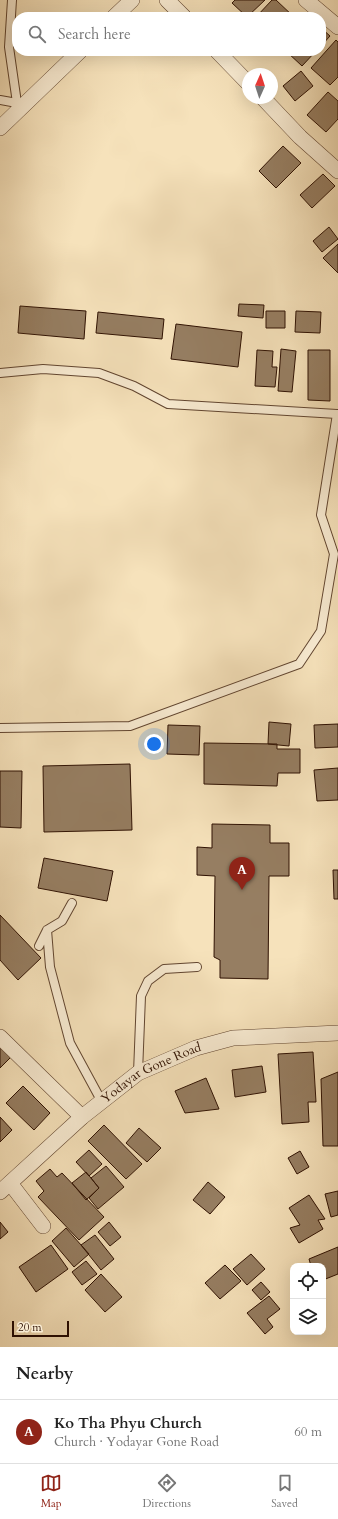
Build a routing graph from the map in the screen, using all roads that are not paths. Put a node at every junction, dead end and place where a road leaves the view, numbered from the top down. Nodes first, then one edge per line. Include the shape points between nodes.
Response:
1 (12, 0) edge
2 (132, 0) edge
3 (167, 0) edge
4 (306, 0) edge
5 (119, 12) edge
6 (179, 12) edge
7 (320, 12) edge
8 (326, 17) edge
9 (338, 27) edge
10 (74, 56) edge
11 (222, 56) edge
12 (242, 77) edge
13 (0, 100) edge
14 (269, 104) edge
15 (20, 105) junction
16 (0, 128) edge
17 (338, 171) edge
18 (0, 373) edge
19 (0, 728) edge
20 (72, 903) dead end
21 (47, 930) junction
22 (39, 946) dead end
23 (197, 966) dead end
24 (338, 1033) edge
25 (0, 1036) edge
26 (138, 1073) junction
27 (102, 1102) junction
28 (82, 1117) junction
29 (5, 1187) edge
30 (43, 1226) dead end

1 - 15 lane via 9,47
2 - 5 street
3 - 6 street
4 - 7 street
8 - 9 street
10 - 15 street
11 - 12 street
13 - 15 lane
14 - 17 street
15 - 16 street
18 - 19 lane via 43,370 99,373 134,386 168,404 337,414 322,515 334,554 321,631 299,664 130,726
20 - 21 lane via 62,921
21 - 22 lane
21 - 27 lane via 50,967 70,1043
23 - 26 lane via 164,969 148,981 141,996
24 - 26 street, Yodayar Gone Road via 233,1038 196,1048
25 - 28 street
26 - 27 street, Yodayar Gone Road
27 - 28 street, Yodayar Gone Road
28 - 29 street, Yodayar Gone Road
29 - 30 street

